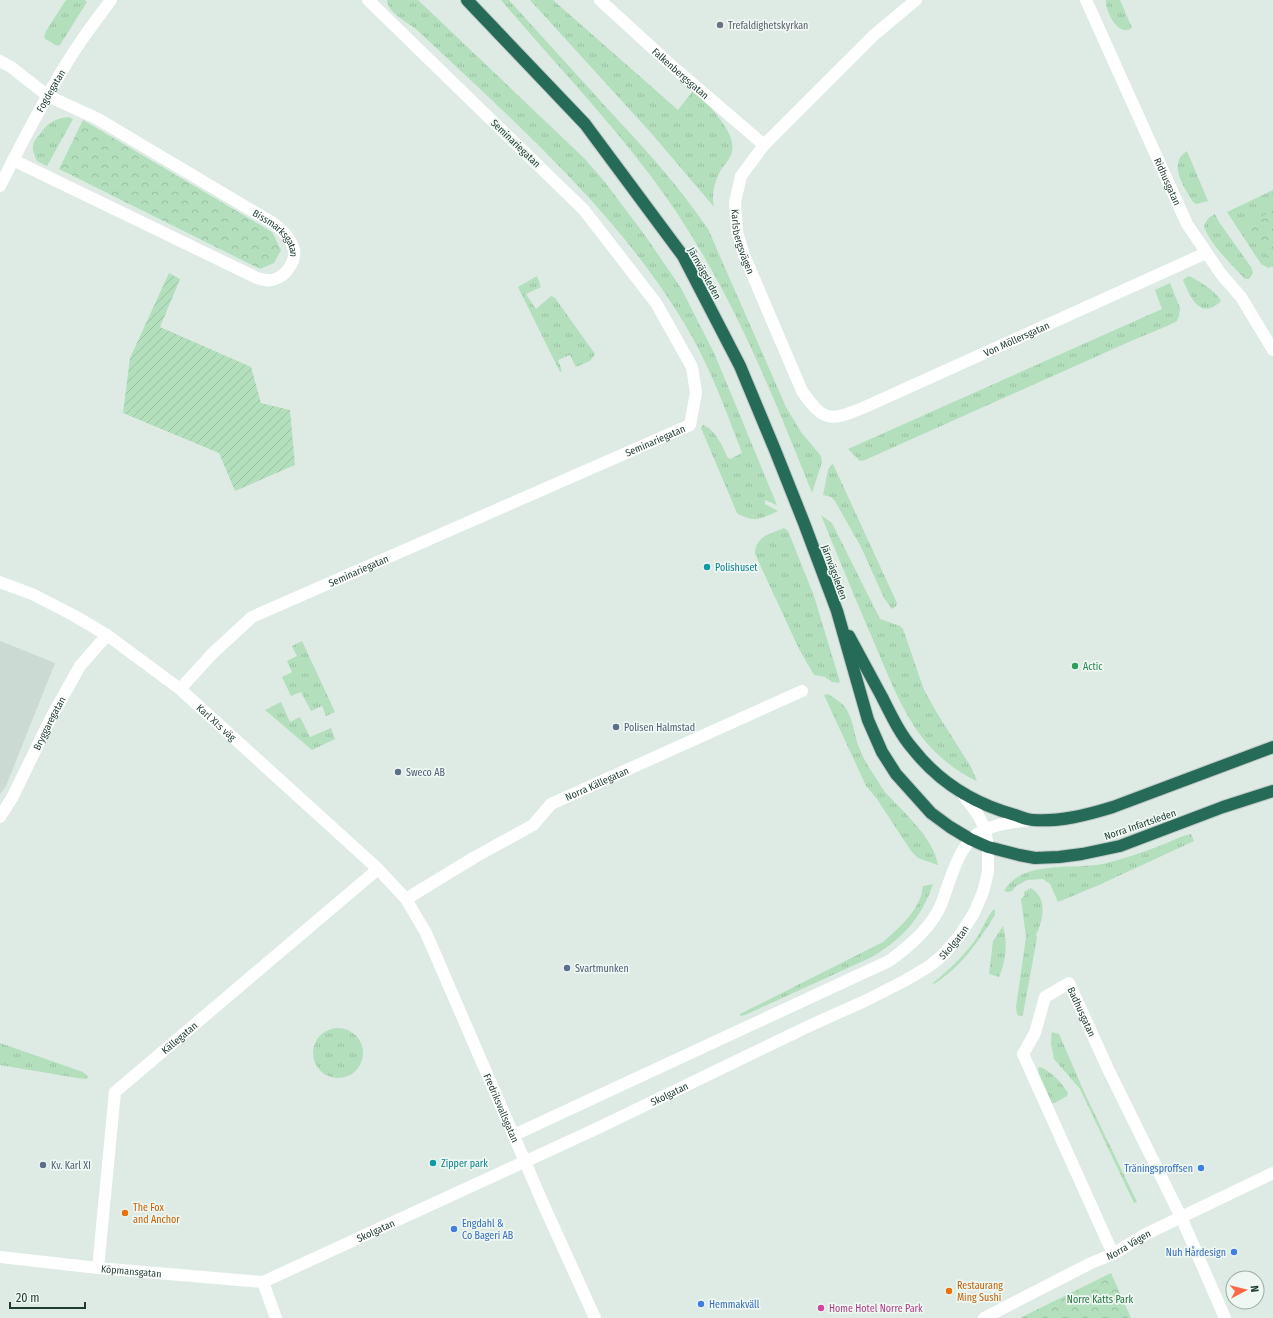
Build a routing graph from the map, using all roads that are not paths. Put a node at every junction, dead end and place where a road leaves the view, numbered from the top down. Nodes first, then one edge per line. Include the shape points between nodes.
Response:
1 (111, 0) edge
2 (368, 0) edge
3 (467, 0) edge
4 (600, 0) edge
5 (916, 0) edge
6 (1086, 0) edge
7 (0, 61) edge
8 (48, 96) junction
9 (764, 145) junction
10 (13, 160) junction
11 (0, 186) edge
12 (1206, 254) junction
13 (1273, 350) edge
14 (826, 416) joint
15 (0, 582) edge
16 (837, 612) junction
17 (107, 635) junction
18 (180, 689) junction
19 (802, 691) dead end
20 (1273, 747) edge
21 (1273, 791) edge
22 (962, 793) junction
23 (0, 817) edge
24 (1032, 820) junction
25 (984, 829) junction
26 (970, 839) junction
27 (988, 847) junction
28 (378, 869) junction
29 (406, 899) junction
30 (514, 1135) junction
31 (525, 1161) junction
32 (1273, 1173) edge
33 (1181, 1217) junction
34 (1113, 1254) junction
35 (0, 1257) edge
36 (98, 1268) junction
37 (263, 1282) junction
38 (276, 1318) edge
39 (595, 1318) edge
40 (984, 1318) edge
41 (1225, 1318) edge

1 - 8 street, Fogdegatan via 76,49
2 - 18 street, Seminariegatan via 584,210 656,303 692,366 696,392 690,425 252,617 212,654
3 - 16 highway, Järnvägsleden via 584,124 683,256 740,366 802,516
4 - 9 street, Falkenbergsgatan
5 - 9 street, Karlsbergsvägen via 874,34
6 - 12 street, Ridhusgatan via 1185,221
7 - 8 street, Bissmarksgatan
8 - 10 street, Fogdegatan
8 - 10 street, Bissmarksgatan via 98,119 273,223 290,240 294,251 289,269 275,280 257,278
9 - 14 street, Karlsbergsvägen via 742,176 735,202 737,232 744,255 802,391 812,407
10 - 11 street, Fogdegatan
12 - 13 street, Ridhusgatan via 1241,297
12 - 14 street, Von Möllersgatan via 844,416
15 - 17 street, Karl XI:s väg via 32,594
16 - 22 highway, Järnvägsleden via 892,718 912,748 934,772
16 - 26 highway, Järnvägsleden via 868,720 882,752 896,774 932,813 950,828
17 - 18 street, Karl XI:s väg
17 - 23 street, Bryggaregatan via 80,666
18 - 28 street, Karl XI:s väg
19 - 29 street, Norra Källegatan via 551,804 533,825
20 - 24 highway via 1113,807 1065,818
21 - 27 highway, Norra Infartsleden via 1120,846 1082,854 1035,858
22 - 24 highway, Järnvägsleden via 1001,812
22 - 25 street, Skolgatan via 978,815
24 - 25 street
25 - 26 street
25 - 27 street, Skolgatan
26 - 27 highway, Järnvägsleden
26 - 30 street via 959,855 935,916 922,933 889,961
27 - 31 street, Skolgatan via 988,872 974,913 960,936 928,967 867,1000
28 - 29 street, Karl XI:s väg
28 - 36 street, Källegatan via 115,1092
29 - 30 street, Fredriksvallsgatan via 426,933
30 - 31 street, Fredriksvallsgatan
31 - 37 street, Skolgatan
31 - 39 street, Fredriksvallsgatan
32 - 33 street, Norra Vägen
33 - 34 street, Norra Vägen
33 - 34 street, Badhusgatan via 1068,984 1045,997 1034,1033 1023,1054
33 - 41 street, Badhusgatan
34 - 40 street, Norra Vägen
35 - 36 street, Köpmansgatan
36 - 37 street, Köpmansgatan
37 - 38 street

